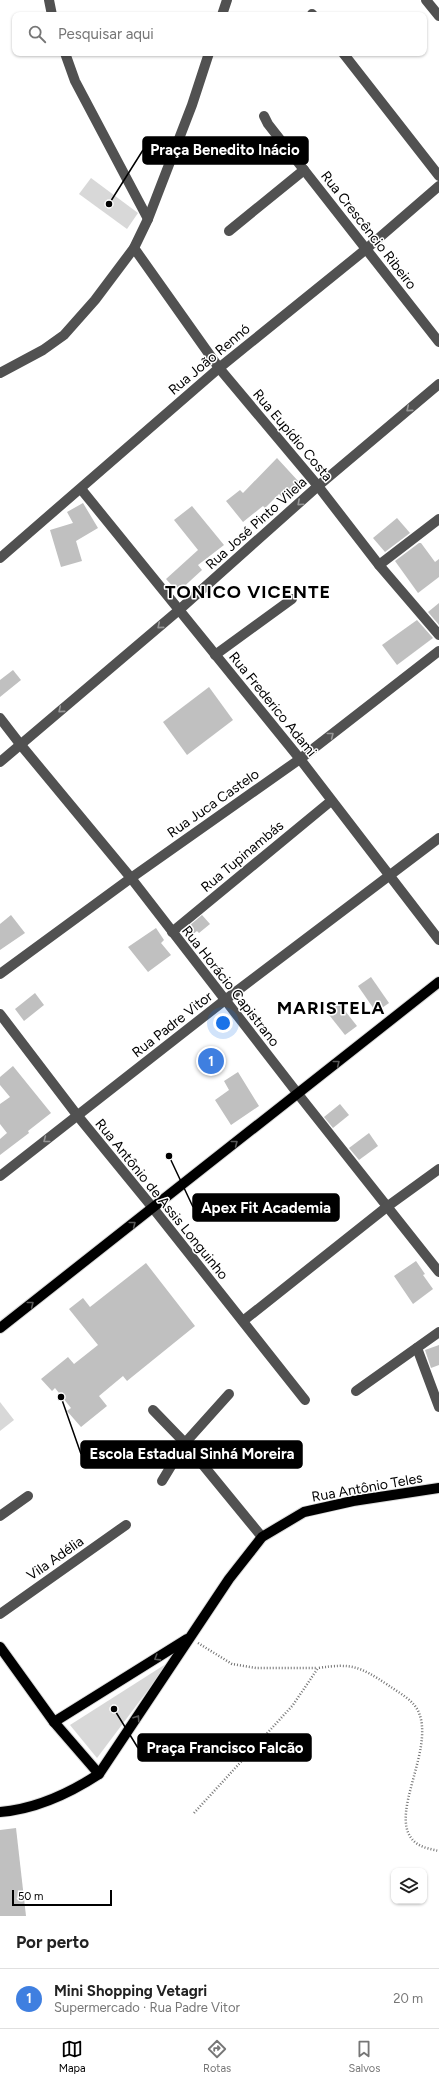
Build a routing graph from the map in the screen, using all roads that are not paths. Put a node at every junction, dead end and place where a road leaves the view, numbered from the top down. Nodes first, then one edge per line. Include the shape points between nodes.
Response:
1 (49, 0) edge
2 (227, 0) edge
3 (426, 0) edge
4 (51, 12) edge
5 (223, 12) edge
6 (439, 16) edge
7 (66, 56) edge
8 (208, 56) edge
9 (345, 56) edge
10 (264, 116) dead end
11 (304, 170) junction
12 (439, 176) edge
13 (439, 186) edge
14 (148, 219) junction
15 (229, 230) dead end
16 (134, 248) junction
17 (365, 250) junction
18 (439, 342) edge
19 (219, 368) junction
20 (0, 373) edge
21 (439, 384) edge
22 (318, 486) junction
23 (81, 489) junction
24 (439, 519) edge
25 (0, 558) edge
26 (380, 566) junction
27 (292, 599) dead end
28 (179, 610) junction
29 (439, 635) edge
30 (439, 651) edge
31 (215, 655) junction
32 (0, 718) edge
33 (20, 744) junction
34 (300, 759) junction
35 (0, 762) edge
36 (331, 801) junction
37 (439, 838) edge
38 (388, 876) junction
39 (131, 878) junction
40 (172, 932) junction
41 (439, 940) edge
42 (0, 974) edge
43 (439, 982) edge
44 (225, 1000) junction
45 (0, 1014) edge
46 (298, 1094) junction
47 (76, 1116) junction
48 (439, 1169) edge
49 (0, 1176) edge
50 (388, 1206) junction
51 (153, 1208) junction
52 (439, 1272) edge
53 (243, 1321) junction
54 (0, 1328) edge
55 (439, 1332) edge
56 (418, 1348) junction
57 (356, 1391) dead end
58 (229, 1394) dead end
59 (305, 1400) dead end
60 (439, 1407) edge
61 (153, 1410) dead end
62 (185, 1443) junction
63 (162, 1481) dead end
64 (439, 1488) edge
65 (28, 1496) dead end
66 (0, 1516) edge
67 (126, 1525) dead end
68 (262, 1537) junction
69 (0, 1614) edge
70 (190, 1637) junction
71 (0, 1647) edge
72 (54, 1722) junction
73 (99, 1774) junction
74 (0, 1812) edge

1 - 4 street
2 - 5 street
3 - 6 street
7 - 14 street via 74,82
8 - 14 street
9 - 12 street
10 - 11 street, Rua Crescêncio Ribeiro
11 - 15 street
11 - 17 street, Rua Crescêncio Ribeiro
13 - 17 street, Rua João Rennó
14 - 16 street
16 - 19 street, Rua Eupídio Costa
16 - 20 street via 95,300 64,335 43,350
17 - 18 street, Rua Crescêncio Ribeiro
17 - 19 street, Rua João Rennó
19 - 22 street, Rua Eupídio Costa
19 - 23 street, Rua João Rennó
21 -> 22 street, Rua José Pinto Vilela
22 - 26 street, Rua Eupídio Costa
22 -> 28 street, Rua José Pinto Vilela
23 - 25 street, Rua João Rennó
23 - 28 street, Rua Frederico Adami
24 - 26 street
26 - 29 street, Rua Eupídio Costa
27 - 31 street
28 - 31 street, Rua Frederico Adami
28 -> 33 street, Rua José Pinto Vilela
34 -> 30 street, Rua Juca Castelo
31 - 34 street, Rua Frederico Adami
32 - 33 street, Rua Horácio Capistrano
33 - 35 street, Rua José Pinto Vilela
33 - 39 street, Rua Horácio Capistrano
34 - 36 street, Rua Frederico Adami
34 - 39 street, Rua Juca Castelo
36 - 38 street, Rua Frederico Adami
36 - 40 street, Rua Tupinambás
37 - 38 street, Rua Padre Vitor
38 - 41 street, Rua Frederico Adami
38 - 44 street, Rua Padre Vitor
39 - 40 street, Rua Horácio Capistrano
39 - 42 street, Rua Juca Castelo
40 - 44 street, Rua Horácio Capistrano
46 -> 43 main road
44 - 46 street, Rua Horácio Capistrano
44 - 47 street, Rua Padre Vitor
45 - 47 street, Rua Antônio de Assis Longuinho
46 - 50 street, Rua Horácio Capistrano
51 -> 46 main road
47 -> 49 street, Rua Padre Vitor
47 - 51 street, Rua Antônio de Assis Longuinho
48 - 50 street
50 - 52 street, Rua Horácio Capistrano
50 - 53 street
51 - 53 street, Rua Antônio de Assis Longuinho
54 -> 51 main road
53 - 59 street, Rua Antônio de Assis Longuinho
55 - 56 street
56 - 57 street
56 - 60 street
58 - 62 street
61 - 62 street
62 - 63 street
62 - 68 street
64 - 68 main road, Rua Antônio Teles via 304,1512
65 - 66 street
67 - 69 street, Vila Adélia
68 - 70 main road, Rua Antônio Teles via 229,1579
70 -> 72 main road, Rua Antônio Teles
73 -> 70 main road, Rua Antônio Teles
71 - 72 main road
72 - 73 main road
73 - 74 main road via 77,1789 48,1801

